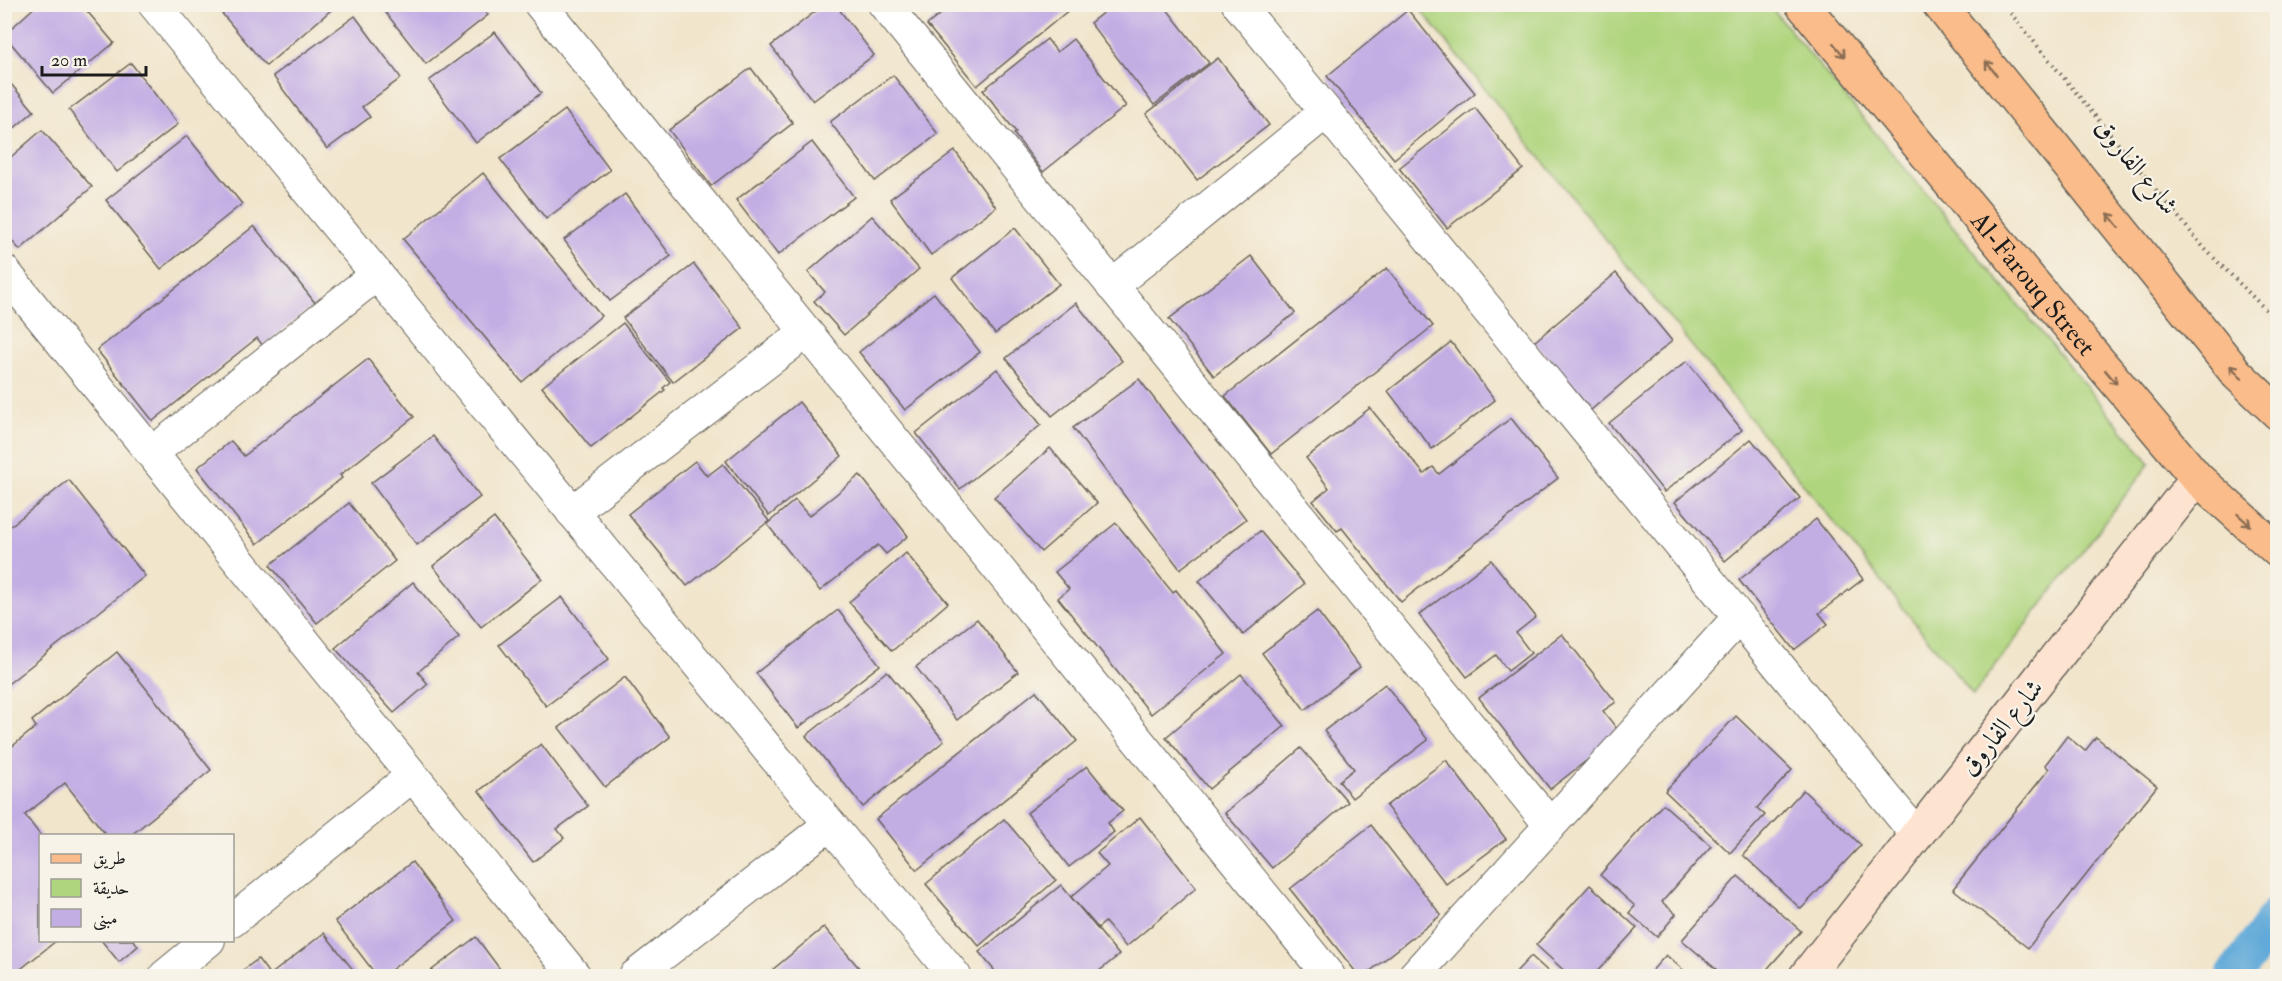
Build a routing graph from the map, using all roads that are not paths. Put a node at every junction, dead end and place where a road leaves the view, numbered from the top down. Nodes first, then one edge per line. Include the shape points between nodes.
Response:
1 (154, 4) edge
2 (884, 4) edge
3 (1238, 4) edge
4 (1802, 4) edge
5 (1939, 4) edge
6 (550, 8) edge
7 (1326, 112) junction
8 (4, 271) edge
9 (376, 274) junction
10 (1112, 286) junction
11 (806, 332) junction
12 (2277, 412) edge
13 (152, 453) junction
14 (2197, 478) junction
15 (572, 512) junction
16 (2277, 551) edge
17 (1739, 617) junction
18 (412, 776) junction
19 (830, 824) junction
20 (1550, 825) junction
21 (1916, 834) junction
22 (234, 919) edge
23 (207, 942) edge
24 (165, 976) edge
25 (575, 976) edge
26 (635, 976) edge
27 (955, 976) edge
28 (1329, 976) edge
29 (1414, 976) edge
30 (1806, 976) edge

1 - 9 street
2 - 10 street
3 - 7 street
4 -> 14 main road, Al-Farouq Street
12 -> 5 main road via 2237,374
6 - 11 street
7 - 10 street
7 - 17 street
8 - 13 street
9 - 13 street
9 - 15 street
10 - 20 street
11 - 15 street
11 - 28 street
13 - 18 street
14 -> 16 main road, Al-Farouq Street
14 - 21 main road, شارع الفاروق
15 - 19 street
17 - 20 street
17 - 21 street
18 - 22 street
18 - 25 street
19 - 26 street
19 - 27 street
20 - 29 street
21 - 30 main road, شارع الفاروق
23 - 24 street

